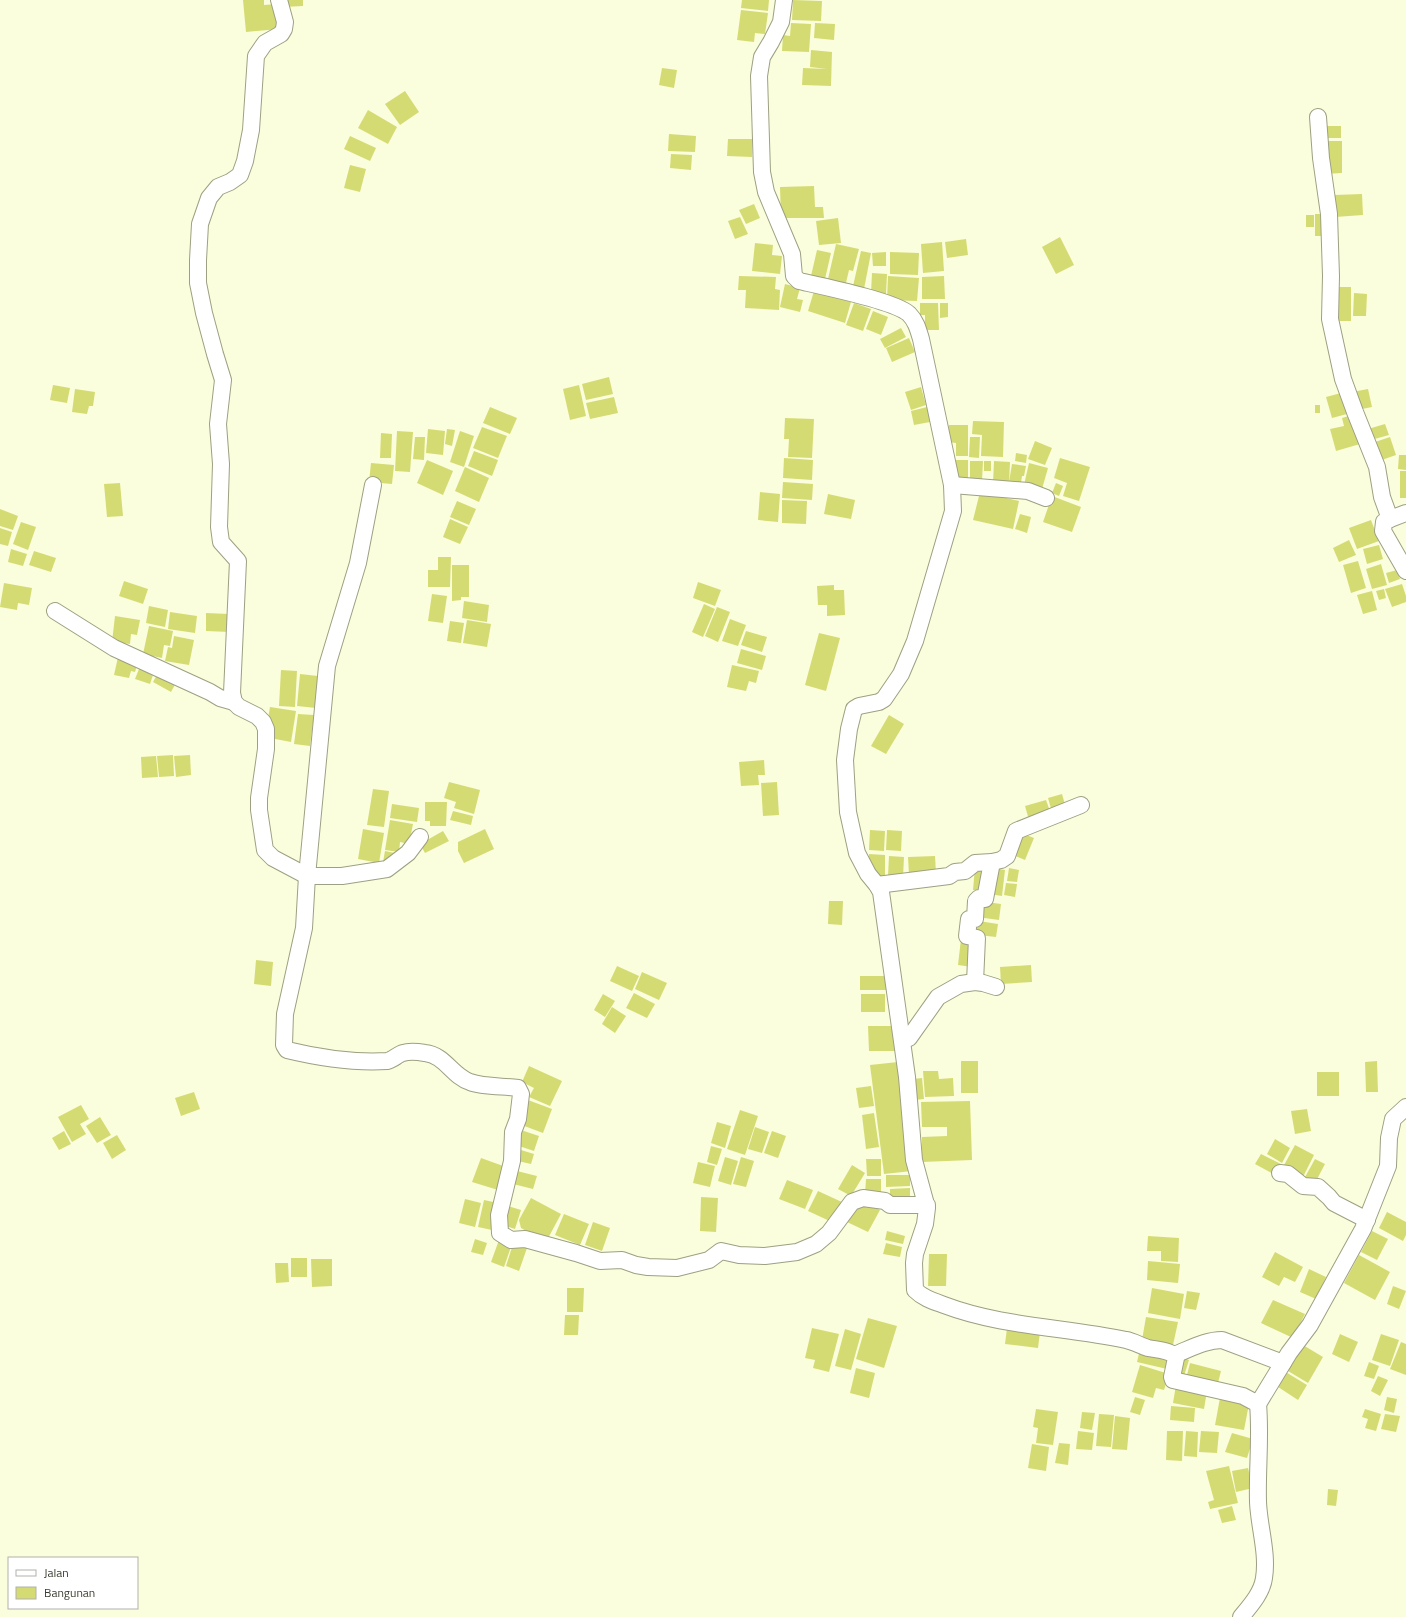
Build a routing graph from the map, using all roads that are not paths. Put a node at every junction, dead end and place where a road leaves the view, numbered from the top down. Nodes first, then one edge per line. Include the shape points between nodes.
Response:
1 (280, 0) edge
2 (784, 0) edge
3 (1318, 118) dead end
4 (374, 485) dead end
5 (952, 486) junction
6 (1046, 498) dead end
7 (1406, 513) edge
8 (1390, 520) junction
9 (1406, 571) edge
10 (55, 611) dead end
11 (234, 702) junction
12 (1081, 805) dead end
13 (420, 837) dead end
14 (992, 862) junction
15 (307, 876) junction
16 (877, 885) junction
17 (975, 982) junction
18 (996, 987) dead end
19 (902, 1040) junction
20 (1406, 1106) edge
21 (1280, 1173) dead end
22 (927, 1205) junction
23 (1367, 1220) junction
24 (1174, 1355) junction
25 (1283, 1363) junction
26 (1258, 1404) junction
27 (1241, 1617) edge

1 - 11 street via 284,29 281,34 265,43 256,56 252,130 245,161 240,175 218,187 209,198 200,224 198,283 223,380 218,424 221,464 219,527 221,542 238,561 232,693
2 - 5 street via 781,22 762,57 759,76 762,172 766,192 792,254 794,276 799,281 869,298 898,308 915,321
3 - 8 street via 1329,214 1330,319 1343,379 1377,467 1382,497
4 - 15 street via 358,563 327,666
5 - 6 street via 1028,491
5 - 16 street via 951,518 914,641 901,674 884,699 854,709 849,729 845,760 848,812 857,853
7 - 8 street
8 - 9 street via 1384,522 1383,532
10 - 11 street via 114,648 220,698
11 - 15 street via 257,716 266,729 266,749 259,798 265,850 273,858
12 - 14 street via 1016,831 1007,856
13 - 15 street via 408,853 387,869 342,876
14 - 16 street via 975,862 965,871 955,872 949,876
14 - 17 street via 985,899 979,898 976,901 975,919 969,918 967,936 977,938
15 - 22 street via 304,928 285,1014 284,1045 287,1050 306,1055 350,1060 389,1061 404,1052 436,1055 456,1074 469,1082 518,1088 521,1094 518,1119 513,1132 512,1161 499,1215 500,1233 511,1240 525,1239 600,1261 622,1260 648,1267 677,1268 709,1260 721,1251 740,1256 797,1252 820,1241 852,1202 863,1198 885,1201 890,1205
16 - 19 street
17 - 18 street
17 - 19 street via 961,984 938,997 909,1038
19 - 22 street via 914,1160
20 - 23 street via 1393,1119 1388,1166
21 - 23 street via 1288,1174 1303,1186 1318,1187 1334,1203
22 - 24 street via 928,1213 914,1263 914,1290 920,1295 965,1313 1127,1340
23 - 25 street via 1310,1325
24 - 25 street via 1202,1343 1222,1340
24 - 26 street via 1176,1358 1173,1380 1243,1396
25 - 26 street
26 - 27 street via 1258,1502 1265,1565 1264,1579 1260,1590

